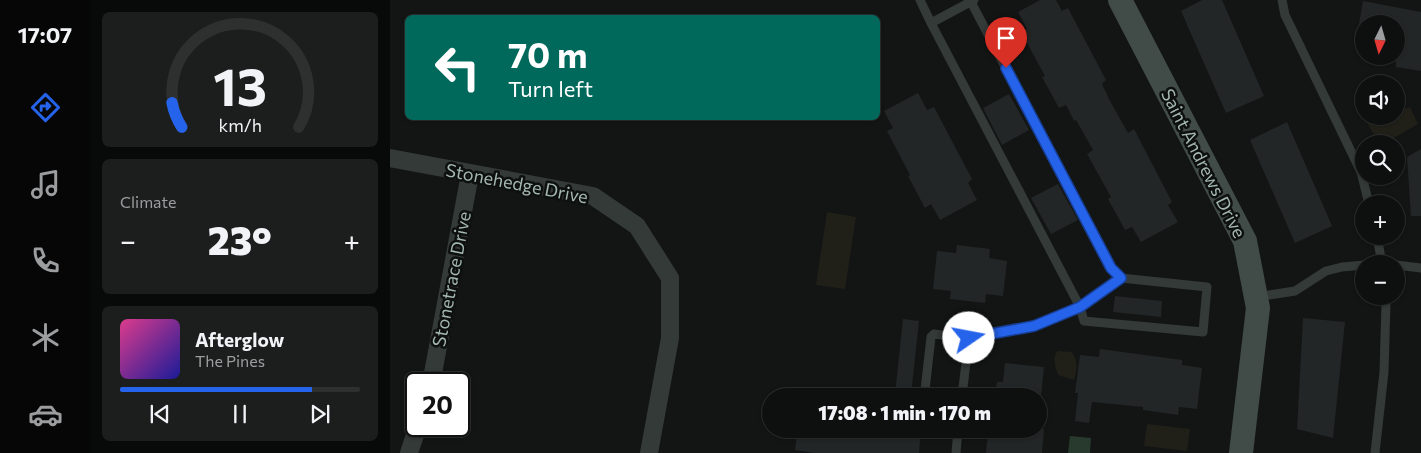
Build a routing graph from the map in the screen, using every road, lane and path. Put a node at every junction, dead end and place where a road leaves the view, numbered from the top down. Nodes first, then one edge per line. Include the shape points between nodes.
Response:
1 (920, 0) edge
2 (1120, 0) edge
3 (1282, 0) edge
4 (972, 1) edge
5 (931, 23) junction
6 (390, 158) edge
7 (470, 174) junction
8 (1367, 195) edge
9 (1355, 266) edge
10 (1405, 266) edge
11 (1421, 268) edge
12 (1121, 278) junction
13 (1256, 297) junction
14 (1386, 305) edge
15 (1080, 307) junction
16 (969, 338) junction
17 (433, 372) edge
18 (925, 388) edge
19 (963, 388) edge
20 (414, 437) edge
21 (957, 438) edge
22 (409, 453) edge
23 (649, 453) edge
24 (956, 453) edge
25 (1241, 453) edge
26 (1375, 453) edge

1 - 5 lane
2 - 13 street, Saint Andrews Drive via 1245,242
3 - 8 lane via 1285,15 1361,172
4 - 5 lane
4 - 12 lane via 1111,268
5 - 15 lane
6 - 7 street, Stonehedge Drive
7 - 17 street, Stonetrace Drive
7 - 23 street, Stonehedge Drive via 593,196 637,226 642,233 670,278 670,338
9 - 13 lane via 1326,271 1296,291
10 - 11 lane
12 - 15 lane
12 - 15 lane via 1207,288 1203,332 1084,320
13 - 25 street, Saint Andrews Drive via 1258,308
14 - 26 lane via 1384,372
15 - 16 lane via 1034,326
16 - 18 lane via 940,334 931,337
16 - 19 lane
20 - 22 street
21 - 24 lane

